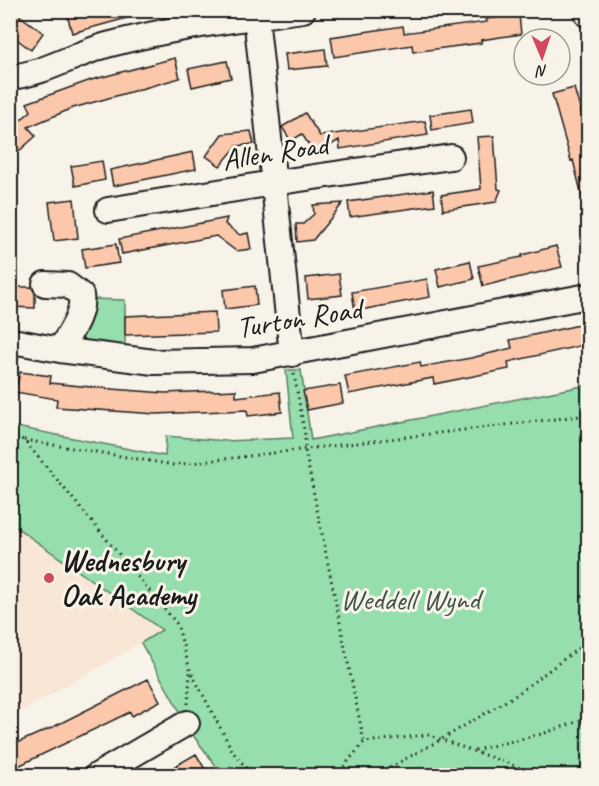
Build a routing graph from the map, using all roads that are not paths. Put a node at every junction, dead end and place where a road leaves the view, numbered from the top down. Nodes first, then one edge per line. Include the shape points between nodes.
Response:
1 (303, 10) edge
2 (585, 10) edge
3 (588, 15) edge
4 (256, 16) junction
5 (10, 77) edge
6 (451, 157) dead end
7 (273, 183) junction
8 (108, 210) dead end
9 (45, 284) dead end
10 (588, 296) edge
11 (18, 342) dead end
12 (60, 350) junction
13 (292, 354) junction
14 (187, 723) road end
15 (96, 776) edge

1 - 4 street
2 - 3 street
4 - 5 street via 124,41
4 - 7 street
6 - 7 street, Allen Road
7 - 8 street, Allen Road
7 - 13 street
9 - 12 street via 68,285 81,296 79,315
10 - 13 street, Turton Road
11 - 12 street, Turton Road
12 - 13 street, Turton Road via 154,362 253,360
14 - 15 street

